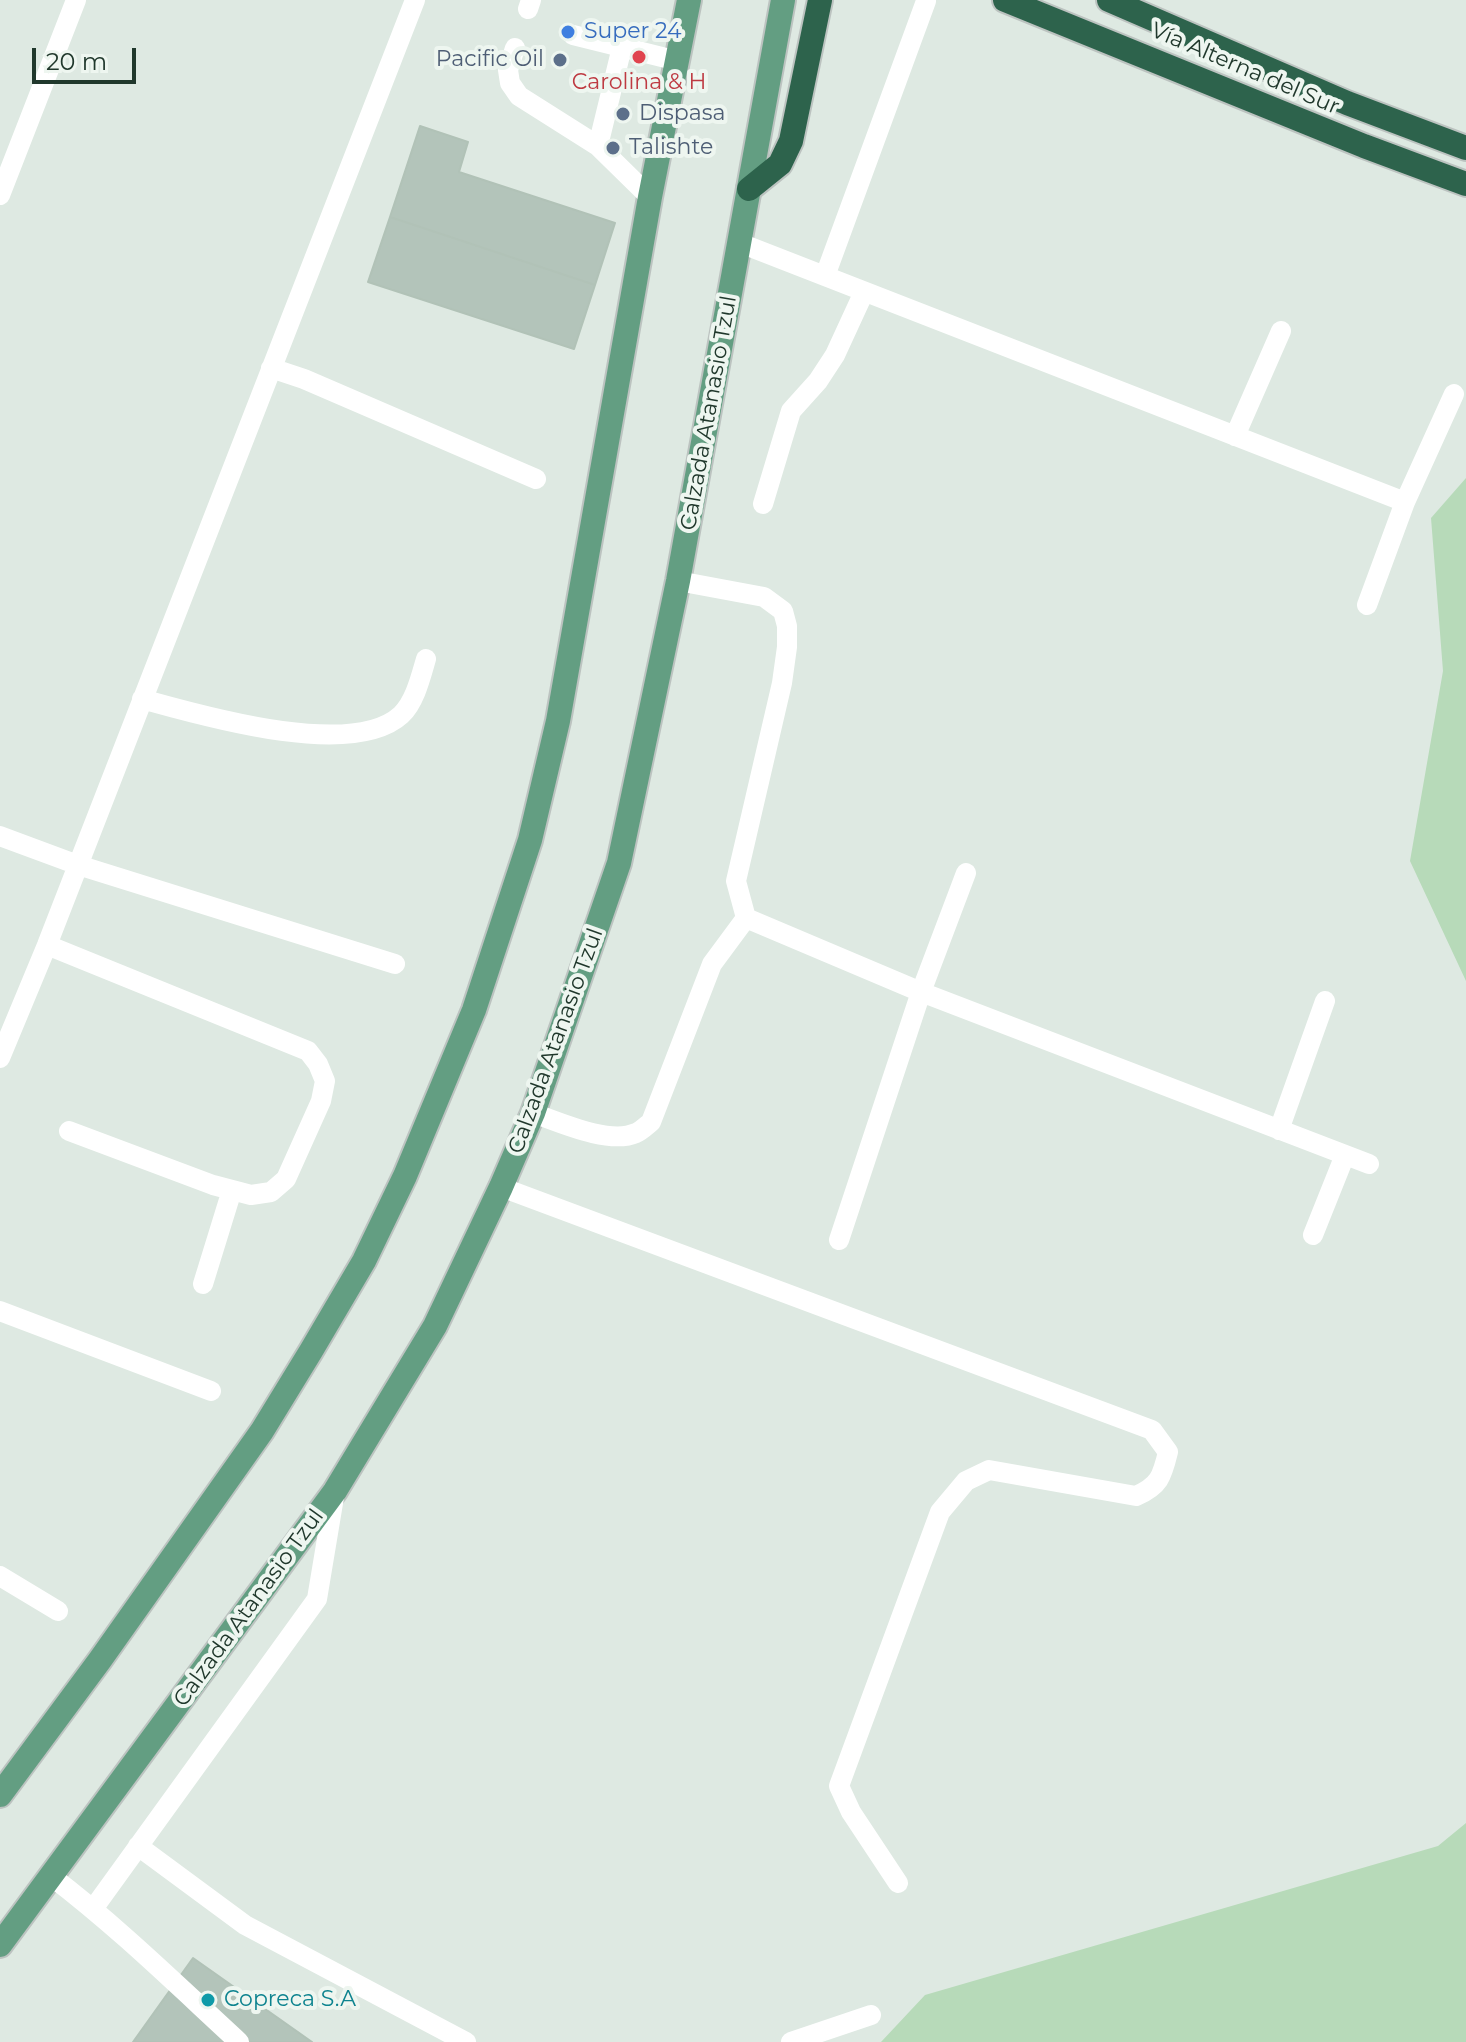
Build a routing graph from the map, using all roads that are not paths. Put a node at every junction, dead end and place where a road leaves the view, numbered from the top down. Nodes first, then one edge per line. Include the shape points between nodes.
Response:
1 (76, 0) edge
2 (415, 0) edge
3 (689, 0) edge
4 (783, 0) edge
5 (820, 0) edge
6 (1005, 0) edge
7 (1109, 0) edge
8 (926, 1) edge
9 (573, 35) dead end
10 (622, 47) junction
11 (515, 48) dead end
12 (678, 61) junction
13 (598, 146) junction
14 (1466, 148) edge
15 (1466, 184) edge
16 (749, 189) junction
17 (0, 195) edge
18 (650, 197) junction
19 (740, 243) junction
20 (825, 276) junction
21 (864, 292) junction
22 (1281, 331) dead end
23 (271, 368) junction
24 (1454, 394) dead end
25 (1235, 436) junction
26 (536, 479) dead end
27 (1405, 502) junction
28 (763, 504) dead end
29 (678, 581) junction
30 (1367, 605) dead end
31 (426, 659) dead end
32 (142, 699) junction
33 (0, 836) edge
34 (78, 865) junction
35 (966, 873) dead end
36 (746, 918) junction
37 (47, 945) junction
38 (395, 964) dead end
39 (921, 992) junction
40 (1325, 1001) dead end
41 (0, 1058) edge
42 (533, 1113) junction
43 (1279, 1130) junction
44 (69, 1131) dead end
45 (1345, 1155) junction
46 (1369, 1164) dead end
47 (501, 1187) junction
48 (232, 1190) junction
49 (1313, 1235) dead end
50 (839, 1240) dead end
51 (203, 1284) dead end
52 (0, 1311) edge
53 (211, 1391) dead end
54 (335, 1491) junction
55 (0, 1576) edge
56 (58, 1611) dead end
57 (0, 1795) edge
58 (138, 1846) junction
59 (51, 1876) junction
60 (898, 1883) dead end
61 (93, 1909) junction
62 (0, 1945) edge
63 (871, 2015) dead end
64 (239, 2042) edge
65 (466, 2042) edge
66 (791, 2042) edge

1 - 17 lane
2 - 23 lane
3 - 12 main road
4 - 16 main road, Calzada Atanasio Tzul
5 - 16 highway via 791,141 780,164
6 - 15 highway, Vía Alterna del Sur
7 - 14 highway via 1347,103
8 - 20 lane
9 - 10 lane
10 - 12 lane
10 - 13 lane
11 - 13 lane via 508,70 519,96
12 - 18 main road
13 - 18 lane
16 - 19 main road, Calzada Atanasio Tzul
18 - 57 main road via 558,721 530,840 474,1010 378,1233 311,1351 262,1431
19 - 20 lane
19 - 29 main road, Calzada Atanasio Tzul
20 - 21 lane
21 - 25 lane
21 - 28 lane via 835,355 791,411
22 - 25 lane
23 - 26 lane
23 - 32 lane
24 - 27 lane
25 - 27 lane
27 - 30 lane
29 - 36 lane via 764,597 783,611 787,626 782,683 736,881
29 - 42 main road, Calzada Atanasio Tzul via 619,863
31 - 32 lane via 403,714 355,734 295,733
32 - 34 lane
33 - 34 lane
34 - 37 lane
34 - 38 lane
35 - 39 lane
36 - 39 lane
36 - 42 lane via 712,964 651,1122 638,1133 620,1137
37 - 41 lane
37 - 48 lane via 308,1051 318,1064 325,1081 321,1101 286,1179 271,1192 251,1195
39 - 43 lane
39 - 50 lane
40 - 43 lane
42 - 47 main road, Calzada Atanasio Tzul
43 - 45 lane
44 - 48 lane
45 - 46 lane
45 - 49 lane
47 - 54 main road, Calzada Atanasio Tzul via 435,1326
47 - 60 lane via 1152,1430 1168,1452 1154,1488 1136,1496 989,1470 966,1481 940,1512 839,1786
48 - 51 lane
52 - 53 lane
54 - 58 lane via 317,1599
54 - 59 main road, Calzada Atanasio Tzul
55 - 56 lane
58 - 61 lane
58 - 65 lane via 245,1925
59 - 61 lane
59 - 62 main road, Calzada Atanasio Tzul
61 - 64 lane
63 - 66 lane

